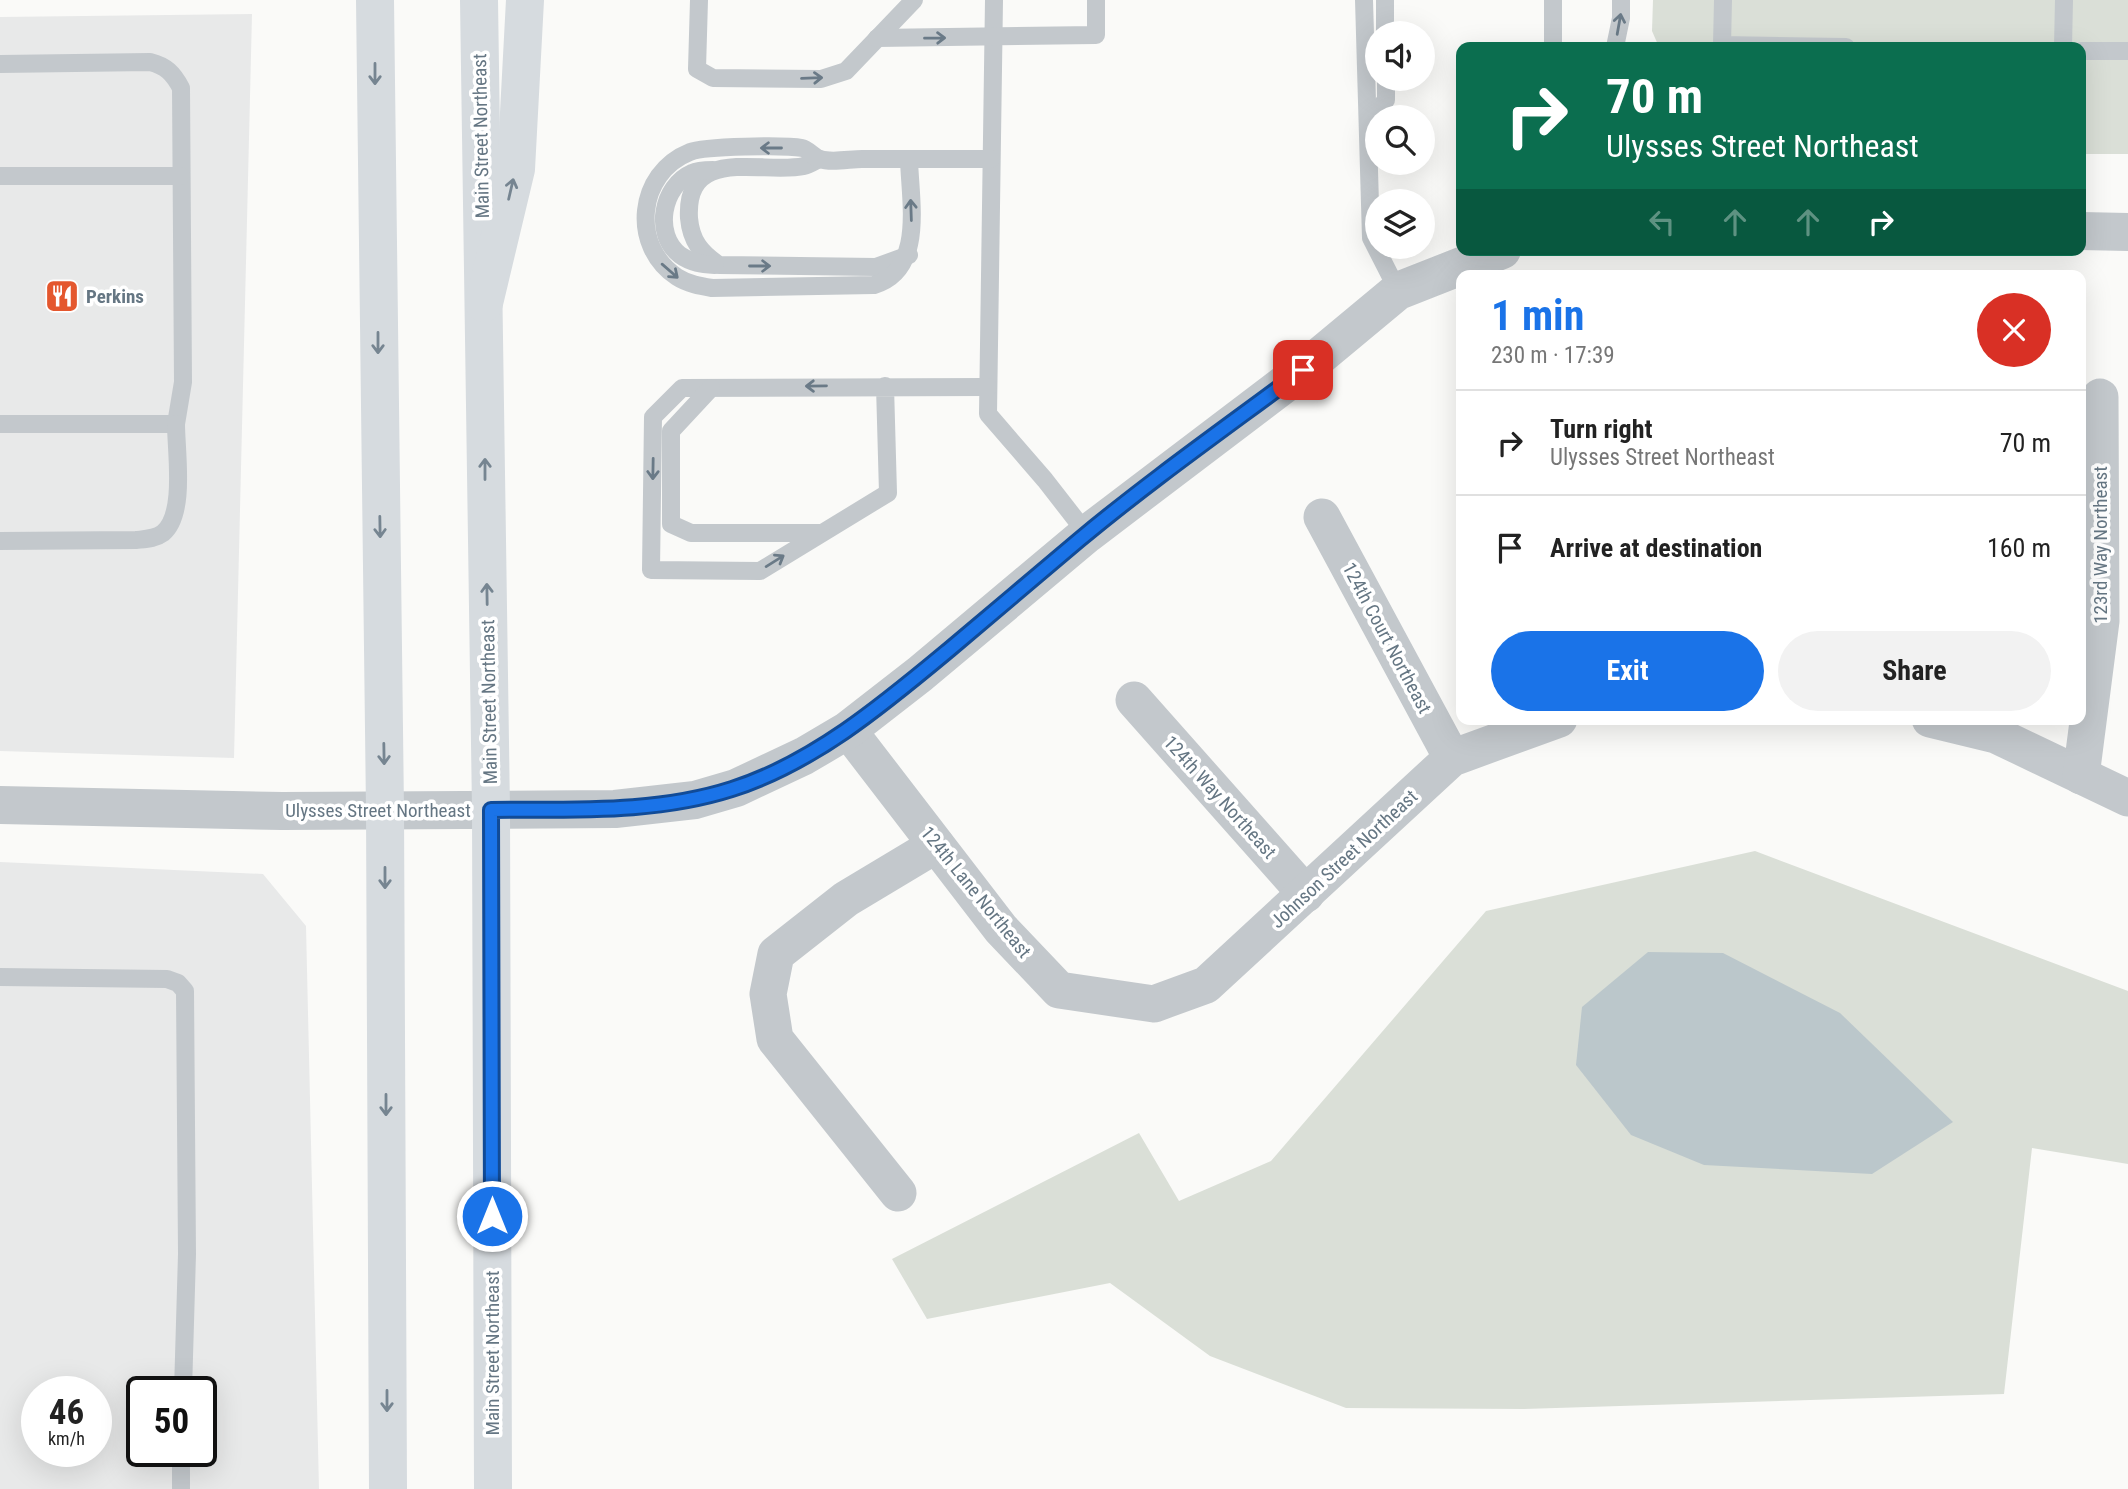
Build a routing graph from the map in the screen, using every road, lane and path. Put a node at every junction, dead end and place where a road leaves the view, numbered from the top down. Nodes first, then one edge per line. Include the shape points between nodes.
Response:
1 (375, 0) edge
2 (479, 0) edge
3 (525, 0) edge
4 (699, 0) edge
5 (914, 0) edge
6 (993, 0) edge
7 (1096, 0) edge
8 (1364, 0) edge
9 (1384, 0) edge
10 (1553, 0) edge
11 (1621, 0) edge
12 (1723, 0) edge
13 (2064, 0) edge
14 (1385, 21) edge
15 (993, 37) junction
16 (877, 38) junction
17 (1553, 42) edge
18 (1616, 42) edge
19 (1723, 42) edge
20 (2063, 42) edge
21 (2086, 51) edge
22 (2128, 51) edge
23 (0, 64) edge
24 (1367, 105) edge
25 (819, 159) junction
26 (909, 159) junction
27 (991, 159) junction
28 (717, 169) junction
29 (1369, 175) edge
30 (0, 176) edge
31 (181, 176) junction
32 (2086, 231) edge
33 (2128, 232) edge
34 (909, 255) junction
35 (1487, 256) edge
36 (719, 265) junction
37 (1398, 291) junction
38 (484, 303) junction
39 (885, 386) junction
40 (988, 387) junction
41 (711, 388) junction
42 (2100, 397) dead end
43 (0, 424) edge
44 (176, 424) junction
45 (1322, 517) dead end
46 (821, 533) junction
47 (1087, 534) junction
48 (0, 541) edge
49 (1134, 700) dead end
50 (1543, 725) edge
51 (1955, 725) edge
52 (848, 730) junction
53 (1452, 758) junction
54 (2081, 776) junction
55 (2128, 798) edge
56 (0, 805) edge
57 (385, 810) junction
58 (491, 810) junction
59 (936, 845) junction
60 (1306, 894) junction
61 (0, 977) edge
62 (1135, 1002) joint
63 (898, 1193) dead end
64 (183, 1376) edge
65 (181, 1467) edge
66 (181, 1489) edge
67 (388, 1489) edge
68 (493, 1489) edge

1 -> 57 main road
2 - 38 main road, Main Street Northeast
38 -> 3 main road via 516,169
4 -> 16 lane via 698,69 713,78 821,79 846,71
5 - 16 lane
6 - 15 lane
7 - 15 lane via 1096,36
8 - 24 lane
9 - 14 lane
10 - 17 lane
18 -> 11 lane
12 - 19 lane
13 - 20 lane
16 -> 15 lane
15 - 27 lane
21 - 22 lane
23 - 31 lane via 163,65 181,88
25 - 26 lane
25 - 28 lane via 804,166
25 -> 34 lane via 804,148 712,148 691,151 672,161 648,195 644,216 653,251 677,278 712,288 874,285 900,270
26 - 27 lane
34 -> 26 lane
27 - 40 lane
28 - 36 lane via 700,181 691,197 689,216 695,244
28 - 36 lane via 694,172 676,185 666,201 664,221 668,242 679,254 696,264
29 - 37 lane via 1371,238
30 - 31 lane
31 - 44 lane via 183,382
32 - 33 street
36 -> 34 lane via 876,267
35 - 37 street, Ulysses Street Northeast
37 - 47 street, Ulysses Street Northeast via 1303,370
58 -> 38 main road, Main Street Northeast
39 - 40 lane
39 -> 41 lane
39 - 46 lane via 888,493
40 - 47 lane via 988,414
41 - 46 lane via 671,430 671,524 691,533
41 -> 46 lane via 682,388 653,417 652,570 760,571
42 - 54 street, 123rd Way Northeast via 2101,621
43 - 44 lane
44 - 48 lane via 177,508 162,534 136,540
45 - 53 street, 124th Court Northeast
47 - 52 street, Ulysses Street Northeast
49 - 60 street, 124th Way Northeast
50 - 53 street, Johnson Street Northeast
51 - 54 street via 1996,735
52 - 58 street, Ulysses Street Northeast via 736,788 695,800 615,809
52 - 59 street, 124th Lane Northeast
53 - 60 street, Johnson Street Northeast
54 - 55 street
56 - 57 street, Ulysses Street Northeast
57 - 58 street, Ulysses Street Northeast
57 -> 67 main road
58 - 68 main road, Main Street Northeast
59 - 62 street, 124th Lane Northeast via 1001,929 1059,990
59 - 63 street via 846,899 776,954 768,994 775,1040
60 - 62 street, Johnson Street Northeast via 1206,985 1154,1004
61 - 64 lane via 166,979 185,991
65 - 66 lane

